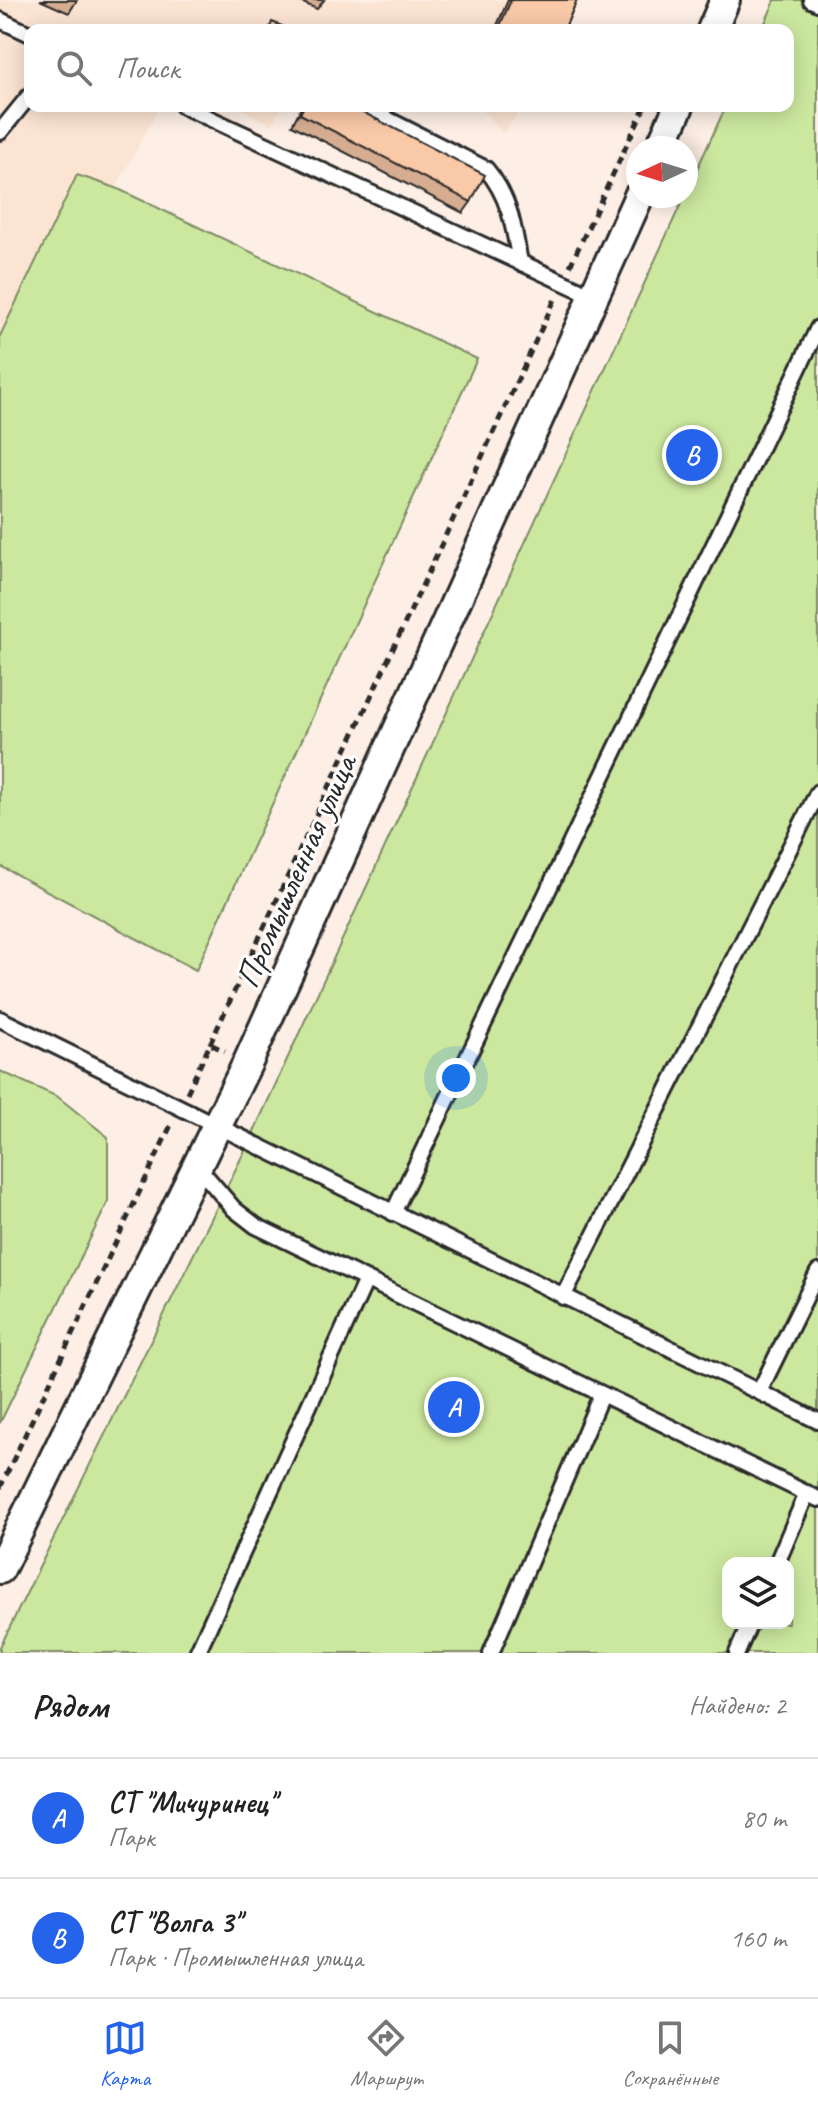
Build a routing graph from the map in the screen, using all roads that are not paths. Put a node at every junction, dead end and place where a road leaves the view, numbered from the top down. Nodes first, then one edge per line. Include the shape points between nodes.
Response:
1 (725, 0) edge
2 (811, 0) edge
3 (818, 3) edge
4 (0, 20) edge
5 (715, 24) edge
6 (24, 31) edge
7 (24, 102) edge
8 (196, 112) edge
9 (373, 112) edge
10 (676, 112) edge
11 (0, 132) edge
12 (665, 136) edge
13 (634, 208) edge
14 (520, 263) junction
15 (595, 297) junction
16 (818, 328) edge
17 (818, 792) edge
18 (0, 1019) edge
19 (218, 1127) junction
20 (198, 1167) junction
21 (393, 1213) junction
22 (818, 1272) edge
23 (365, 1282) junction
24 (563, 1297) junction
25 (759, 1392) junction
26 (601, 1395) junction
27 (818, 1421) edge
28 (813, 1496) edge
29 (780, 1557) edge
30 (0, 1569) edge
31 (747, 1629) edge
32 (197, 1653) edge
33 (491, 1653) edge
34 (737, 1653) edge

1 - 5 street
2 - 3 lane
4 - 6 lane
7 - 11 lane
8 - 14 lane
9 - 14 lane via 486,169 499,184 511,214
10 - 12 street
13 - 15 street, Промышленная улица
14 - 15 lane
15 - 19 street, Промышленная улица
16 - 21 lane
17 - 24 lane
18 - 19 lane
19 - 20 street, Промышленная улица
19 - 21 lane
20 - 23 lane via 256,1226
20 - 30 street, Промышленная улица
21 - 24 lane
22 - 25 lane
23 - 26 lane
23 - 32 lane
24 - 25 lane
25 - 27 lane
26 - 28 lane
26 - 33 lane
28 - 29 lane
31 - 34 lane

